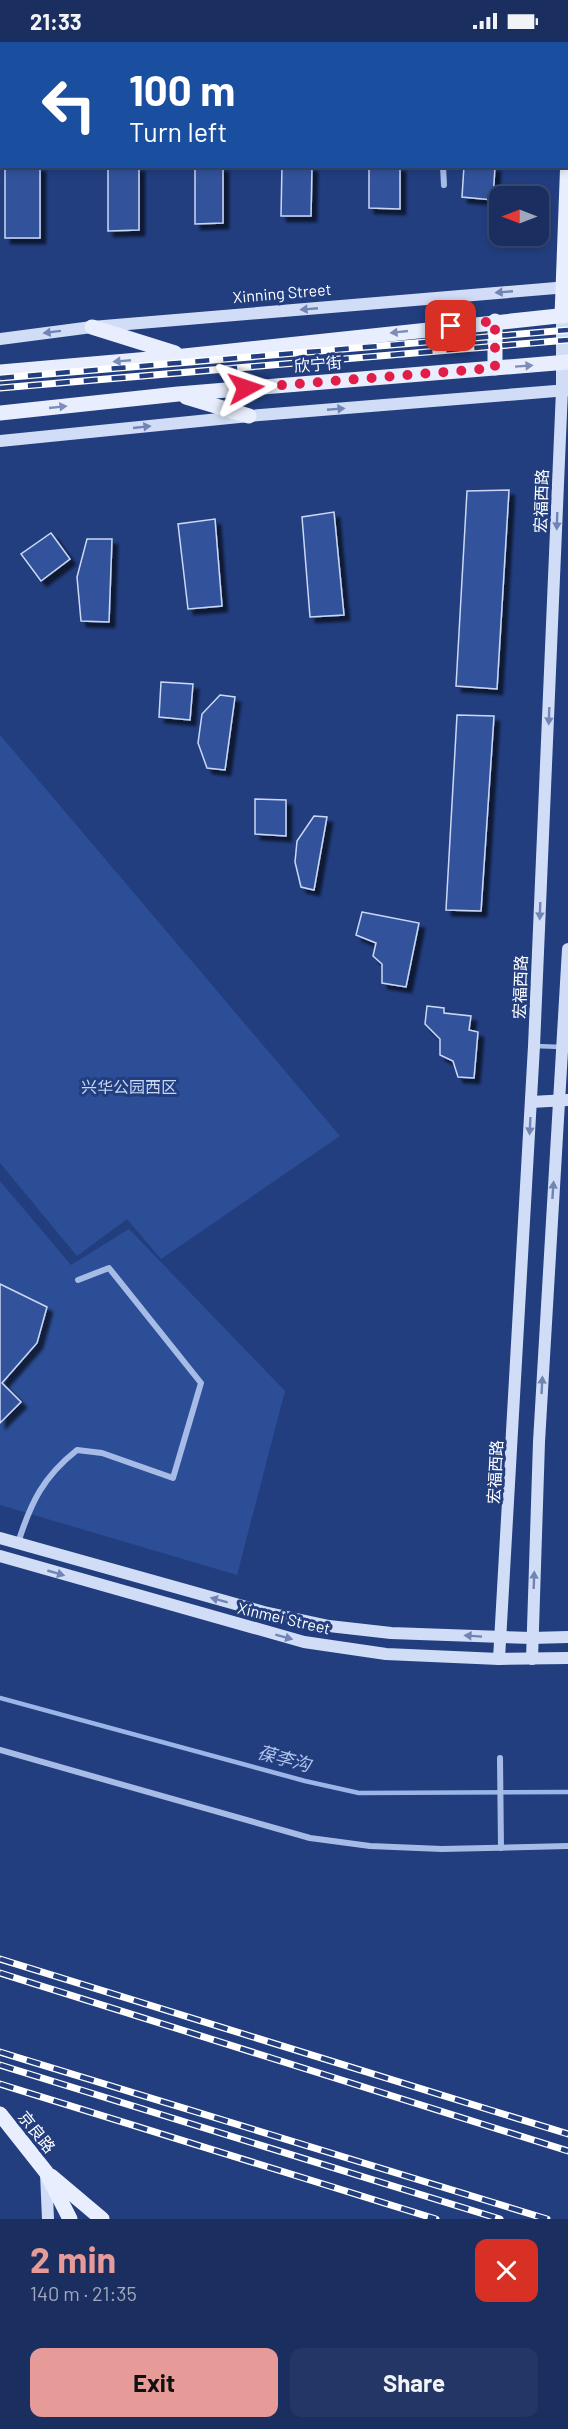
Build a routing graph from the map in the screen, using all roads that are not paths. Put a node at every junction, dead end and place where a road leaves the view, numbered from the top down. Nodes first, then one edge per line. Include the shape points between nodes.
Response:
1 (443, 168) edge
2 (568, 168) edge
3 (444, 185) dead end
4 (565, 287) edge
5 (565, 315) edge
6 (495, 321) junction
7 (92, 327) junction
8 (0, 339) edge
9 (184, 356) junction
10 (565, 362) edge
11 (495, 368) junction
12 (0, 372) edge
13 (565, 390) edge
14 (178, 394) junction
15 (0, 414) edge
16 (249, 416) junction
17 (0, 441) edge
18 (568, 949) edge
19 (534, 1046) junction
20 (566, 1047) edge
21 (564, 1101) edge
22 (531, 1102) junction
23 (78, 1280) dead end
24 (0, 1538) edge
25 (18, 1544) junction
26 (0, 1556) edge
27 (568, 1637) edge
28 (502, 1638) junction
29 (531, 1638) junction
30 (568, 1658) edge
31 (499, 1659) junction
32 (532, 1659) junction
33 (0, 1750) edge
34 (500, 1760) dead end
35 (568, 1846) edge
36 (501, 1848) junction
37 (0, 2114) edge
38 (46, 2172) junction
39 (48, 2219) edge
40 (70, 2219) edge
41 (102, 2219) edge

1 - 3 street
2 - 4 main road
4 - 5 main road
4 -> 7 street, Xinning Street
5 - 6 main road, 欣宁街
5 - 10 street, 宏福西路
6 -> 9 main road, 欣宁街
6 - 11 main road
7 -> 8 street, Xinning Street
7 - 9 main road
9 -> 12 main road, 欣宁街
11 -> 10 main road, 欣宁街
10 - 13 street, 宏福西路
11 - 14 main road, 欣宁街
16 -> 13 street
13 -> 19 street, 宏福西路
15 -> 14 main road, 欣宁街
14 - 16 main road
17 -> 16 street
18 - 20 street
19 - 20 lane
19 - 22 street, 宏福西路
20 - 21 street
21 - 22 street
29 -> 21 street via 540,1419
22 -> 28 street, 宏福西路
23 - 25 street via 109,1268 201,1383 173,1478 102,1453 77,1450 56,1466 30,1506
24 - 25 street, Xinmei Street
28 -> 25 street, Xinmei Street via 329,1626 264,1612
26 -> 31 street, Xinmei Street via 304,1642 386,1654
27 - 29 street, Xinmei Street
28 - 29 street, Xinmei Street
28 - 31 street, 宏福西路
29 - 32 street
30 - 32 street, Xinmei Street
31 - 32 street, Xinmei Street
33 - 36 street via 310,1838 370,1846
34 - 36 street
35 - 36 street
37 - 38 main road, 京良路
38 - 39 street
38 - 40 main road, 京良路
38 - 41 main road, 京良路

